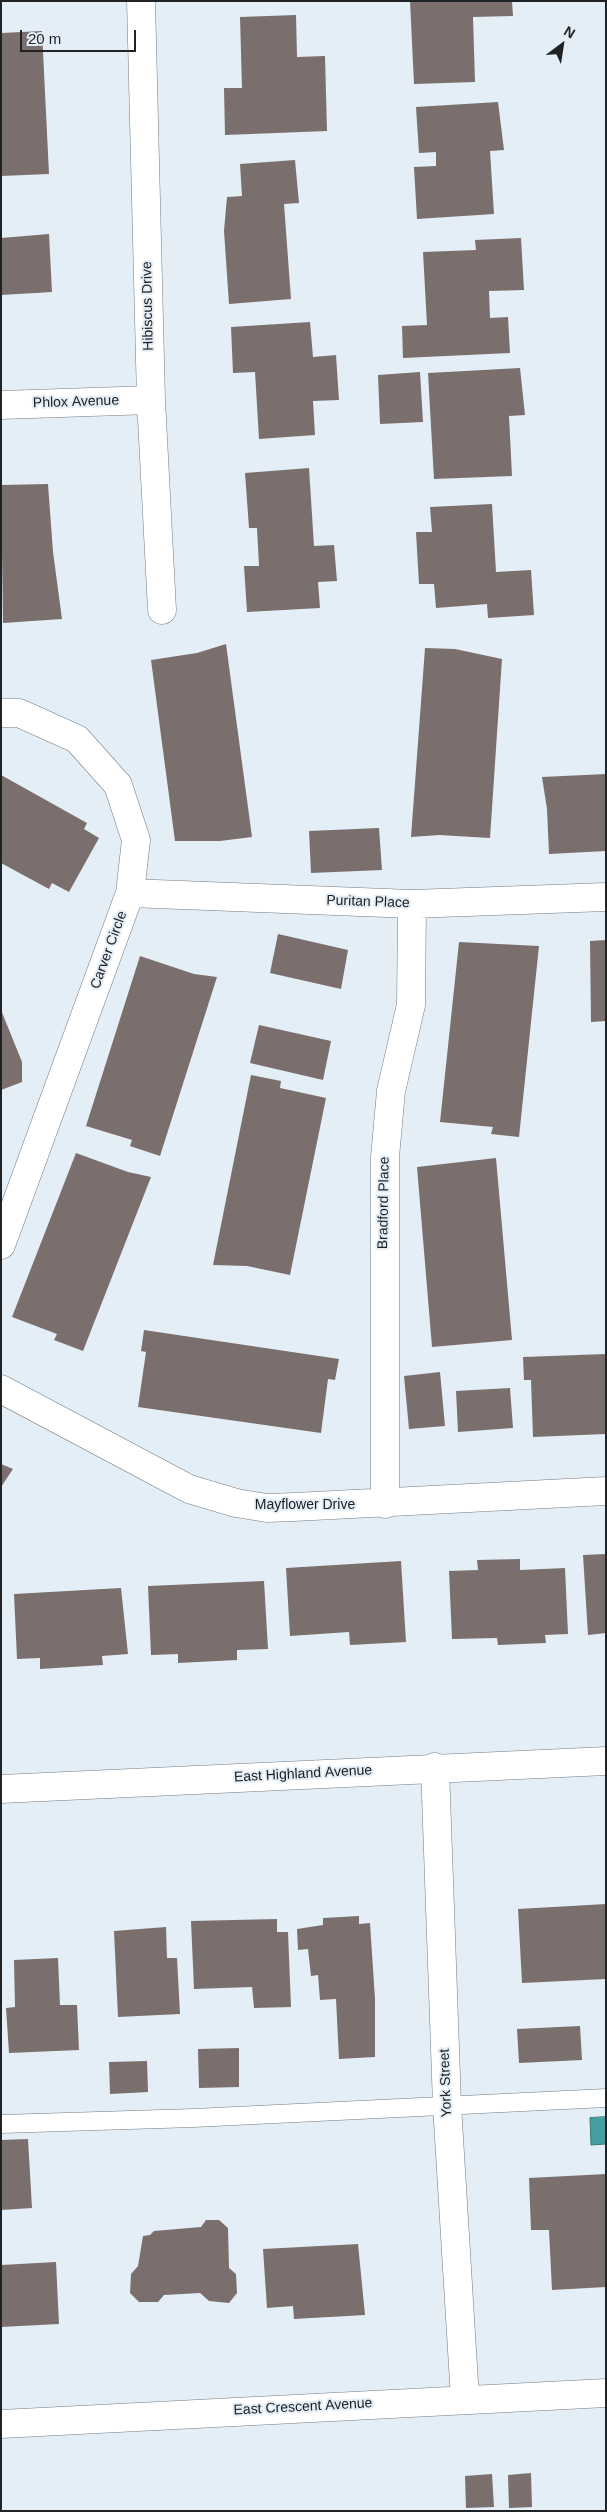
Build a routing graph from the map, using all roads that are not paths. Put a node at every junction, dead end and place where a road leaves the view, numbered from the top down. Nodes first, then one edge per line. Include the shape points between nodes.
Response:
1 (141, 1) edge
2 (151, 400) junction
3 (1, 405) edge
4 (162, 610) dead end
5 (1, 713) edge
6 (130, 893) junction
7 (606, 898) edge
8 (412, 904) junction
9 (2, 1240) edge
10 (1, 1388) edge
11 (606, 1491) edge
12 (385, 1504) junction
13 (606, 1761) edge
14 (435, 1767) junction
15 (1, 1789) edge
16 (606, 2098) edge
17 (447, 2104) junction
18 (1, 2124) edge
19 (606, 2393) edge
20 (465, 2399) junction
21 (1, 2424) edge

1 - 2 street, Hibiscus Drive
2 - 3 street, Phlox Avenue
2 - 4 street, Hibiscus Drive
5 - 6 street, Carver Circle via 19,713 76,739 118,785 136,840
6 - 8 street, Puritan Place
6 - 9 street, Carver Circle
7 - 8 street, Puritan Place
8 - 12 street, Bradford Place via 411,1005 391,1091 385,1157
10 - 12 street, Mayflower Drive via 189,1489 209,1496 267,1508
11 - 12 street, Mayflower Drive
13 - 14 street, East Highland Avenue
14 - 15 street, East Highland Avenue
14 - 17 street, York Street
16 - 17 lane
17 - 18 lane via 194,2118
17 - 20 street, York Street
19 - 20 street, East Crescent Avenue
20 - 21 street, East Crescent Avenue

